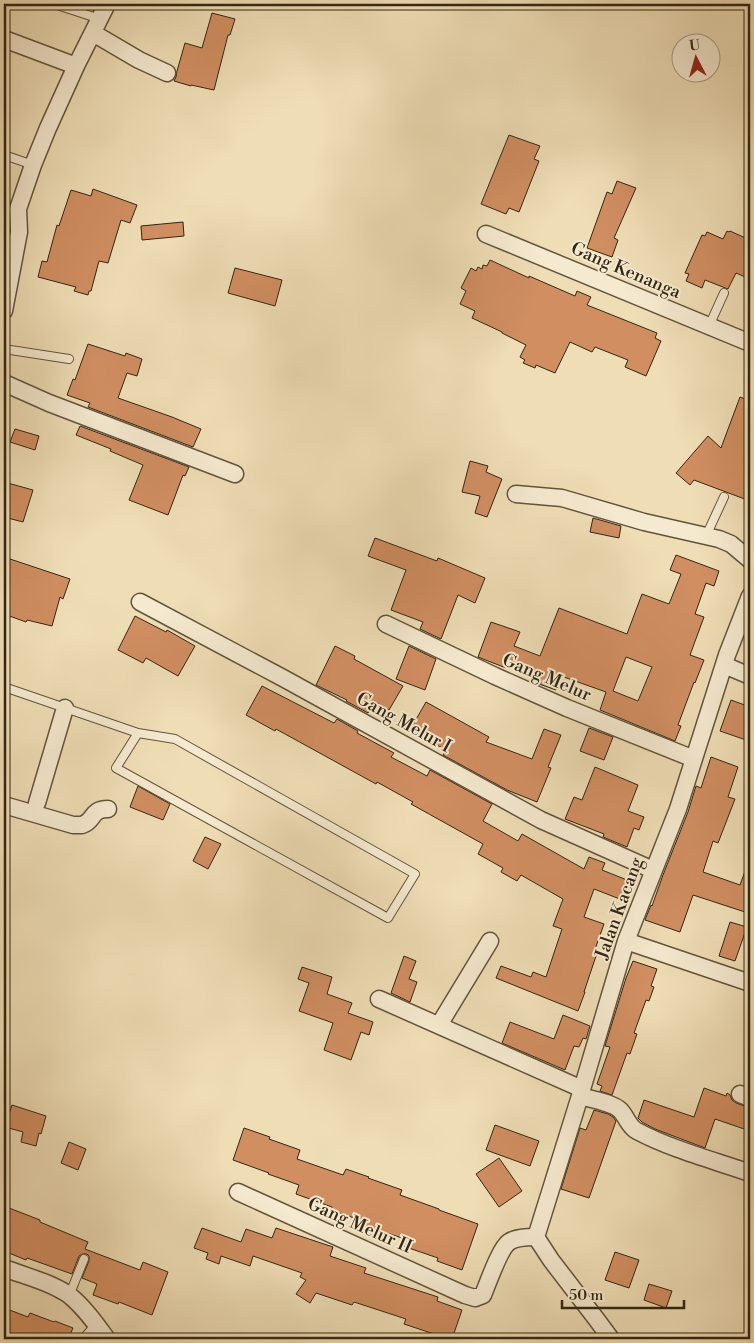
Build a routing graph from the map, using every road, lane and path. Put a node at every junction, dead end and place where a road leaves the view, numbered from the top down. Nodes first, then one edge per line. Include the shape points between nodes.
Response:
1 (54, 4) edge
2 (106, 4) edge
3 (96, 26) junction
4 (4, 39) edge
5 (76, 66) junction
6 (167, 73) dead end
7 (4, 155) edge
8 (33, 165) junction
9 (18, 209) junction
10 (4, 220) edge
11 (486, 234) dead end
12 (724, 293) dead end
13 (4, 311) edge
14 (709, 326) junction
15 (750, 343) edge
16 (4, 350) edge
17 (69, 359) dead end
18 (4, 383) edge
19 (235, 474) dead end
20 (516, 494) dead end
21 (724, 497) dead end
22 (706, 536) junction
23 (750, 560) edge
24 (750, 596) edge
25 (140, 602) dead end
26 (386, 624) dead end
27 (724, 665) junction
28 (750, 676) edge
29 (4, 687) edge
30 (65, 708) junction
31 (138, 733) junction
32 (694, 759) junction
33 (37, 802) dead end
34 (4, 805) edge
35 (108, 809) dead end
36 (653, 870) junction
37 (490, 941) dead end
38 (626, 941) junction
39 (750, 983) edge
40 (379, 999) dead end
41 (438, 1025) junction
42 (581, 1093) junction
43 (750, 1173) edge
44 (238, 1192) dead end
45 (536, 1236) junction
46 (84, 1259) dead end
47 (4, 1268) edge
48 (69, 1296) junction
49 (96, 1324) junction
50 (83, 1339) edge
51 (107, 1339) edge
52 (611, 1339) edge

1 - 3 lane
2 - 3 street
3 - 5 street
3 - 6 street via 139,60
4 - 5 street
5 - 8 street
7 - 8 lane
8 - 9 street
9 - 10 street
9 - 13 street via 19,232
11 - 14 street, Gang Kenanga
12 - 14 lane
14 - 15 street, Gang Kenanga
16 - 17 lane
18 - 19 street
20 - 22 street via 562,498
21 - 22 lane
22 - 23 street via 731,544
24 - 27 street, Jalan Kacang
25 - 36 street, Gang Melur I via 541,820
26 - 32 street, Gang Melur via 549,700
27 - 28 street
27 - 32 street, Jalan Kacang
29 - 30 lane
30 - 31 lane
30 - 33 street
31 - 31 lane via 175,739 415,874 388,918 116,768
32 - 36 street, Jalan Kacang
34 - 35 street via 73,825 82,825 100,809
36 - 38 street, Jalan Kacang
37 - 41 street
38 - 39 street
38 - 42 street, Jalan Kacang
40 - 41 street
41 - 42 street
42 - 43 street via 622,1111 632,1128 639,1132
42 - 45 street, Jalan Kacang
44 - 45 street, Gang Melur II via 476,1298 483,1295 510,1241
45 - 52 street via 550,1260
46 - 48 lane
47 - 48 street
48 - 49 street
49 - 50 lane
49 - 51 street

